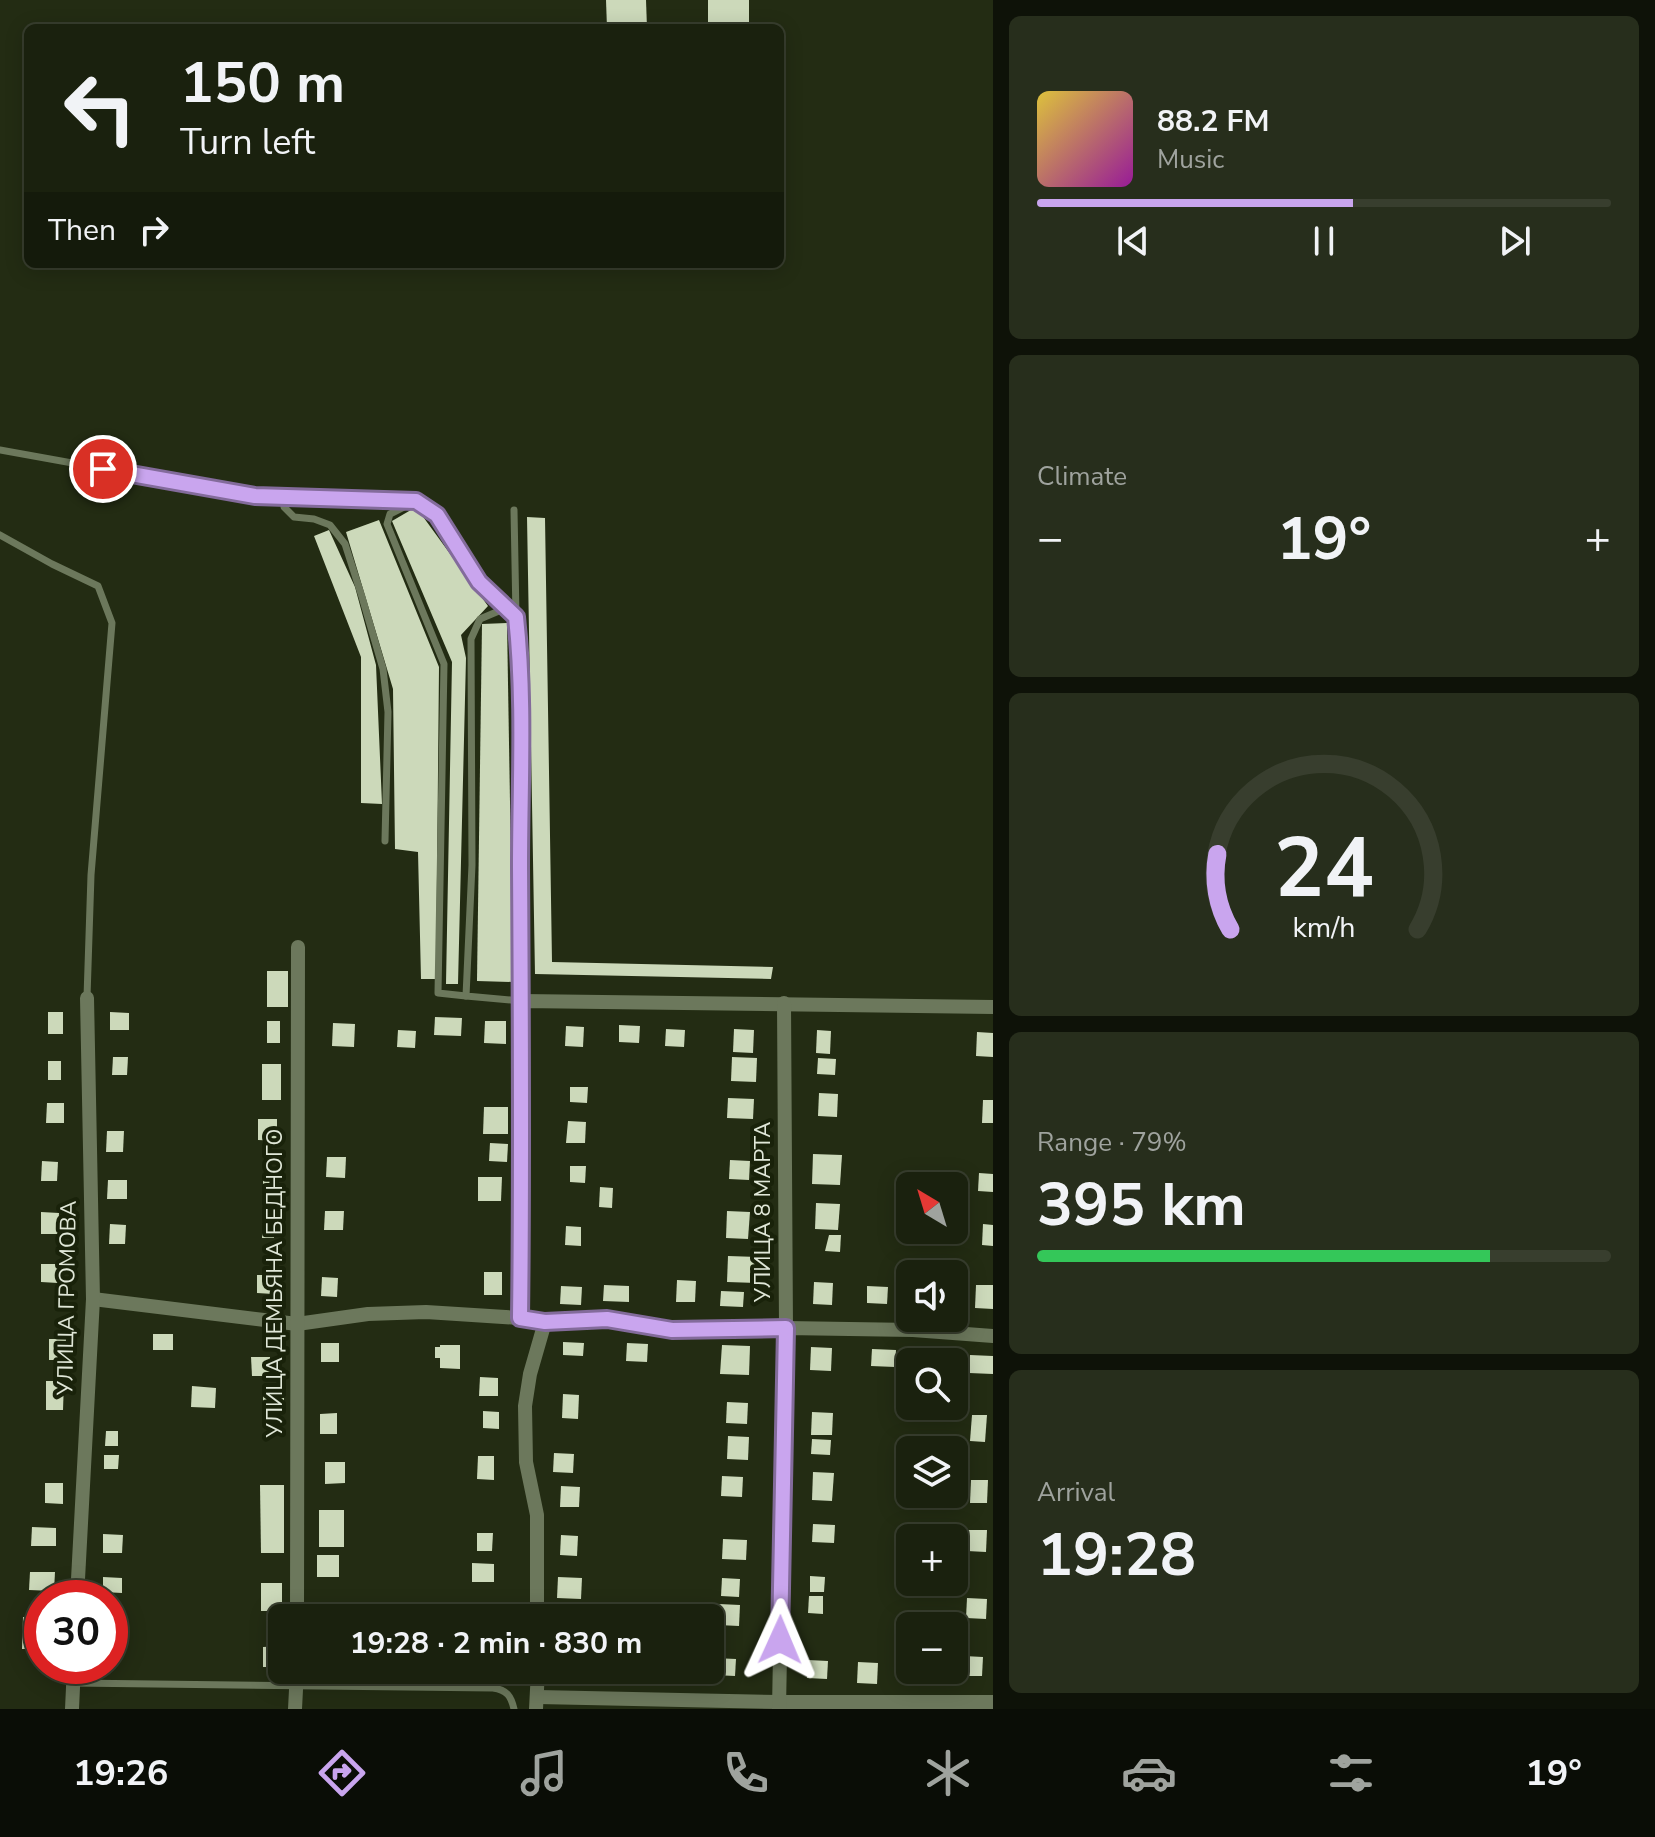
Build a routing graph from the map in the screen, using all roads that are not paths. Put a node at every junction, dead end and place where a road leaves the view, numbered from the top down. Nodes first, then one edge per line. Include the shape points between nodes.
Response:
1 (0, 450) edge
2 (284, 497) junction
3 (416, 501) junction
4 (514, 510) dead end
5 (0, 535) edge
6 (506, 608) junction
7 (516, 617) junction
8 (385, 841) dead end
9 (298, 947) dead end
10 (466, 996) junction
11 (87, 998) joint
12 (522, 1001) junction
13 (784, 1003) junction
14 (993, 1007) edge
15 (93, 1299) junction
16 (520, 1318) junction
17 (545, 1322) junction
18 (297, 1324) junction
19 (786, 1328) junction
20 (993, 1336) edge
21 (78, 1580) edge
22 (297, 1604) edge
23 (537, 1604) edge
24 (268, 1679) edge
25 (128, 1682) edge
26 (73, 1684) edge
27 (297, 1684) edge
28 (415, 1684) edge
29 (993, 1702) edge
30 (537, 1703) edge
31 (779, 1706) edge
32 (72, 1709) edge
33 (295, 1709) edge
34 (514, 1709) edge

1 - 2 lane
2 - 3 lane
2 - 8 lane via 284,507 294,517 330,525 345,544 383,669 388,712
3 - 6 lane via 437,515 479,582
3 - 10 lane via 390,514 387,524 444,664 438,993
4 - 7 lane
5 - 11 lane via 98,586 112,623 91,875
6 - 7 lane
6 - 10 lane via 480,619 471,639 472,865
7 - 12 lane via 522,677
9 - 18 street, УЛИЦА ДЕМЬЯНА БЕДНОГО
10 - 12 lane
11 - 15 street, УЛИЦА ГРОМОВА
12 - 13 street
12 - 16 street
13 - 14 street
13 - 19 street, УЛИЦА 8 МАРТА
15 - 18 street
15 - 21 street, УЛИЦА ГРОМОВА
16 - 17 street
16 - 18 street via 396,1312
17 - 19 street via 607,1319 672,1330
17 - 23 street via 525,1406 526,1462 537,1515
18 - 22 street, УЛИЦА ДЕМЬЯНА БЕДНОГО
19 - 20 street
19 - 31 street, УЛИЦА 8 МАРТА
24 - 25 lane
26 - 32 street
27 - 33 street
28 - 34 lane via 502,1690 511,1696
29 - 31 street
30 - 31 street

